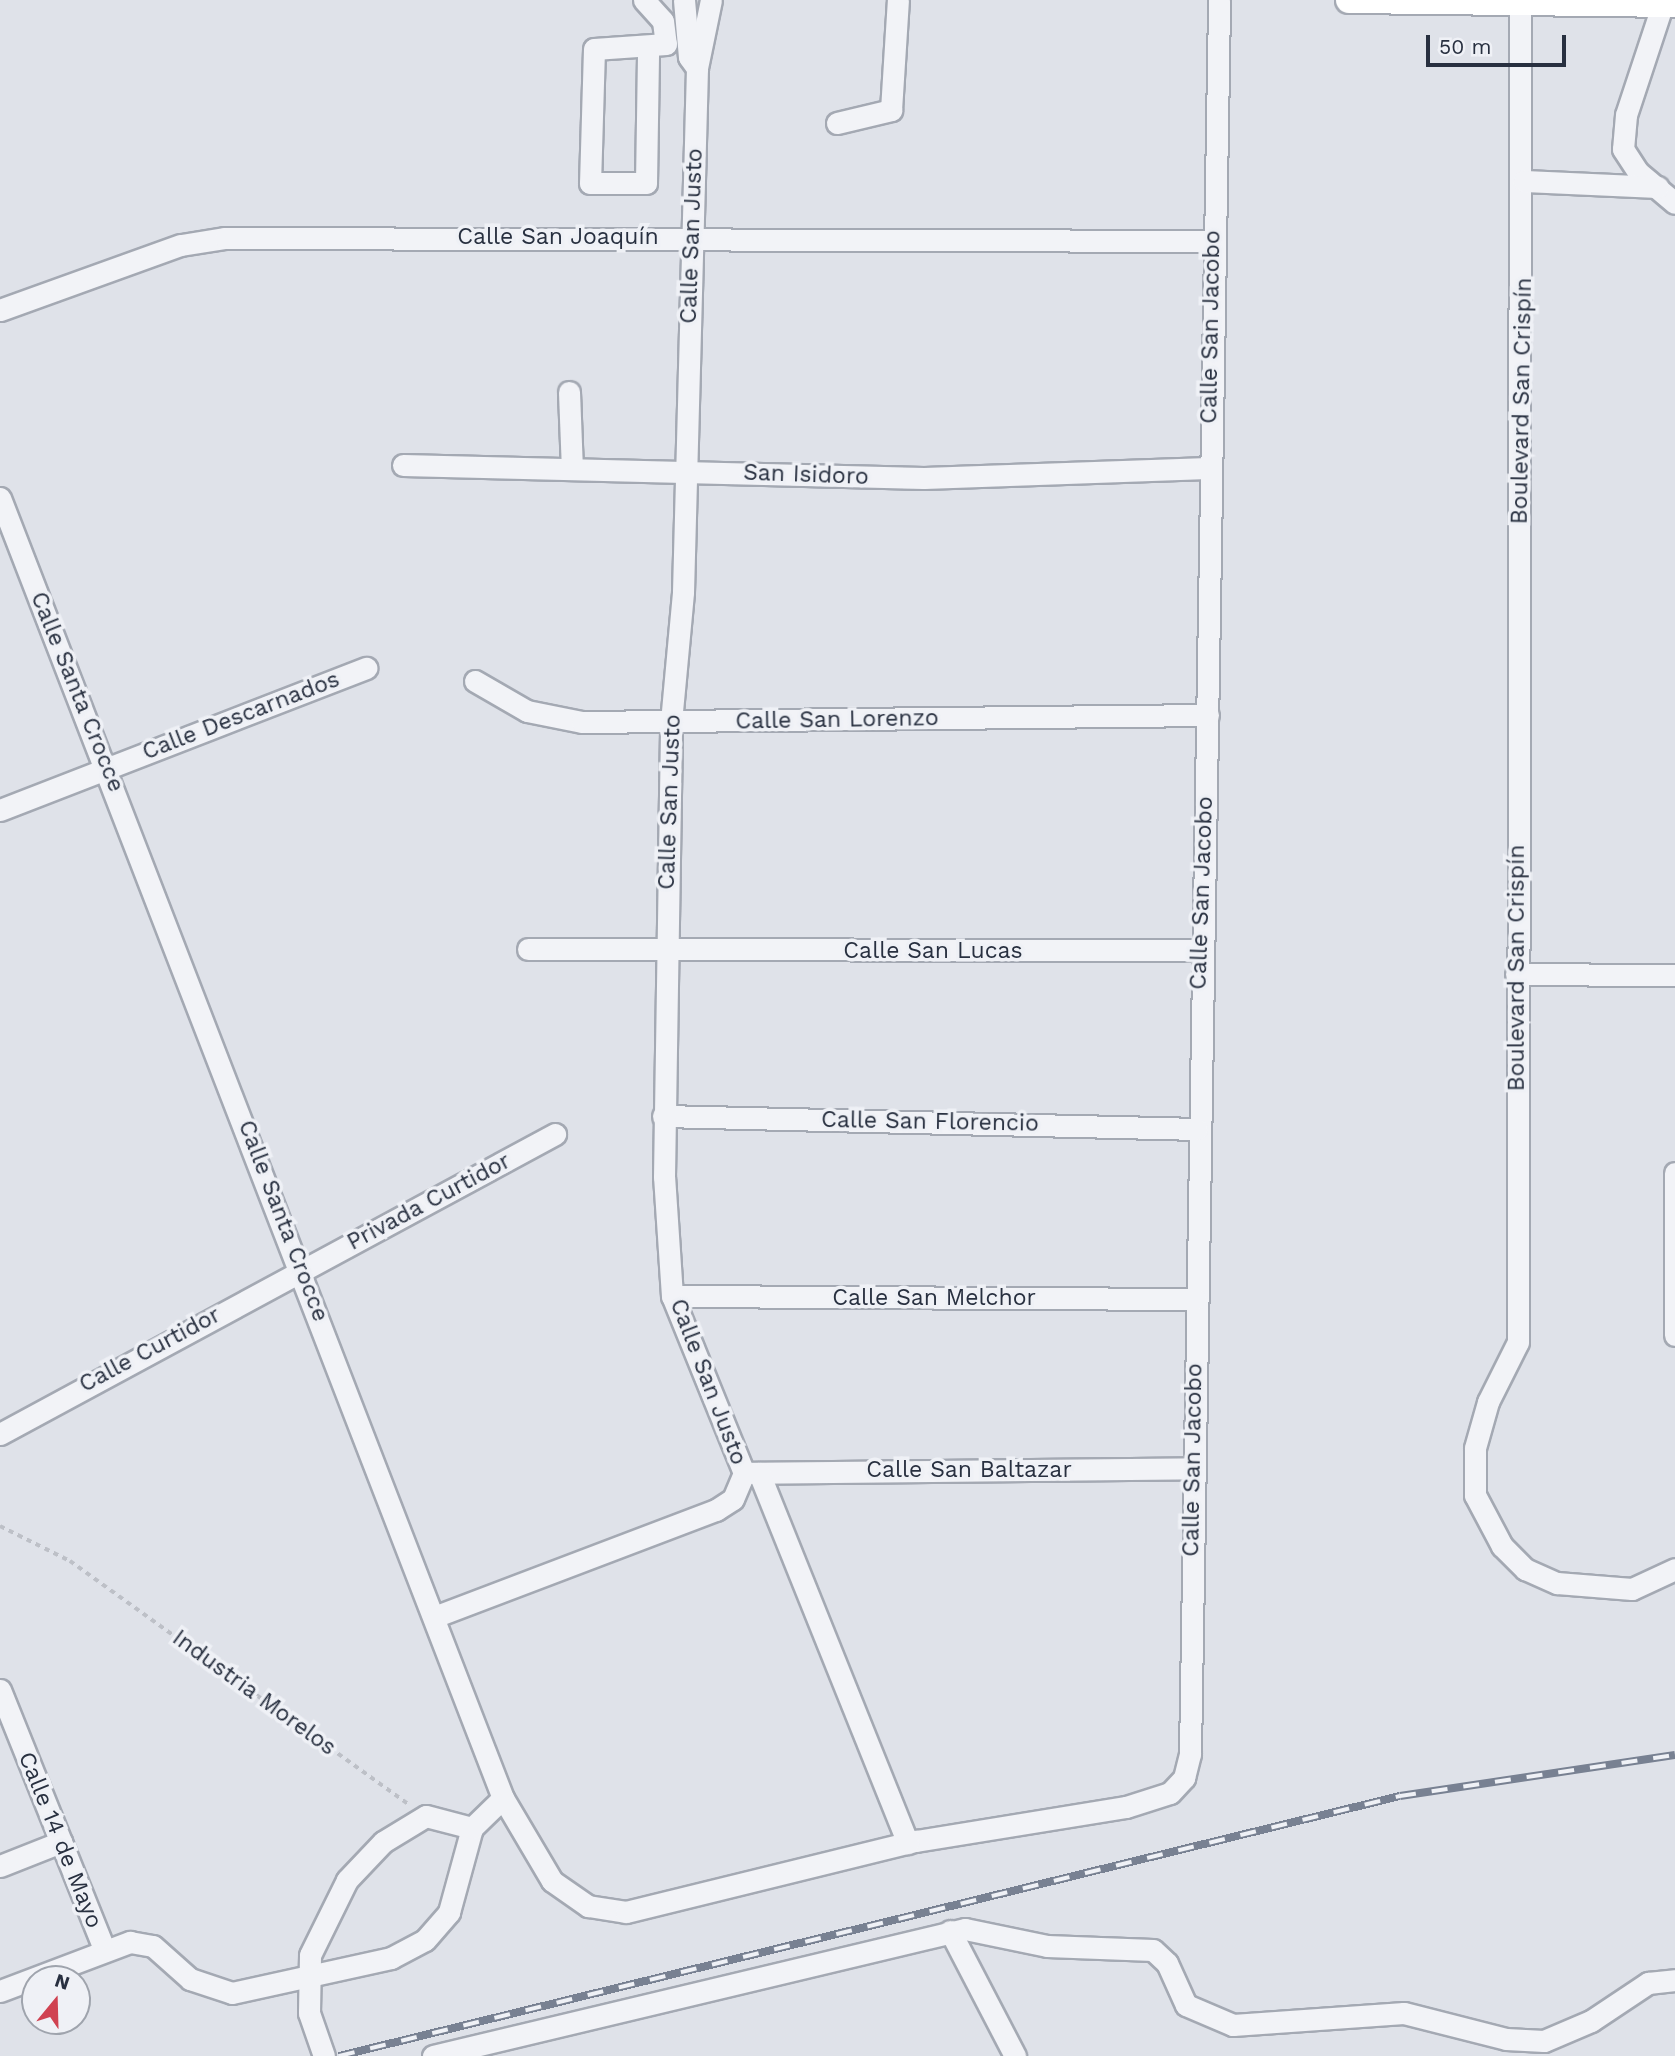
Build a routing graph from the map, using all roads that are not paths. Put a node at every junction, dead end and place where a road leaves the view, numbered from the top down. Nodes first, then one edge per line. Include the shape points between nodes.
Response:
1 (644, 0) edge
2 (684, 0) edge
3 (711, 0) edge
4 (898, 0) edge
5 (1219, 0) edge
6 (1349, 0) edge
7 (1668, 3) edge
8 (1520, 6) junction
9 (648, 50) junction
10 (697, 68) junction
11 (836, 123) dead end
12 (1524, 181) junction
13 (1660, 187) junction
14 (1675, 203) edge
15 (693, 236) junction
16 (1212, 241) junction
17 (0, 310) edge
18 (569, 392) dead end
19 (404, 465) dead end
20 (1208, 468) junction
21 (572, 469) junction
22 (687, 472) junction
23 (0, 498) edge
24 (366, 668) dead end
25 (475, 681) dead end
26 (1208, 715) junction
27 (671, 722) junction
28 (107, 767) junction
29 (0, 810) edge
30 (528, 949) dead end
31 (1199, 950) junction
32 (666, 952) junction
33 (1517, 974) junction
34 (1675, 975) edge
35 (663, 1116) junction
36 (1197, 1129) junction
37 (555, 1134) dead end
38 (1675, 1172) edge
39 (303, 1269) junction
40 (673, 1296) junction
41 (1195, 1299) junction
42 (1675, 1335) edge
43 (0, 1434) edge
44 (1194, 1468) junction
45 (751, 1473) junction
46 (1675, 1569) edge
47 (434, 1617) junction
48 (0, 1690) edge
49 (9, 1740) edge
50 (503, 1798) junction
51 (472, 1828) junction
52 (61, 1842) junction
53 (908, 1843) junction
54 (0, 1866) edge
55 (954, 1938) junction
56 (105, 1951) junction
57 (1675, 1980) edge
58 (307, 1981) junction
59 (0, 1991) edge
60 (321, 2051) edge
61 (433, 2056) edge
62 (1015, 2056) edge

1 - 9 street via 667,36 660,48
2 - 10 street, Calle San Justo via 689,57
3 - 10 street, Calle San Justo
4 - 11 street via 891,110
5 - 16 street, Calle San Jacobo
6 - 8 main road
7 - 8 main road
7 - 13 street via 1623,132 1629,161
8 - 12 street, Boulevard San Crispín
9 - 9 street via 646,183 590,183 594,49
10 - 15 street, Calle San Justo
12 - 13 street
12 - 33 street, Boulevard San Crispín
13 - 14 street
15 - 16 street, Calle San Joaquín
15 - 17 street, Calle San Joaquín via 214,239 180,244
15 - 22 street, Calle San Justo
16 - 20 street, Calle San Jacobo
18 - 21 street
19 - 21 street, San Isidoro
20 - 22 street, San Isidoro via 924,478
20 - 26 street, Calle San Jacobo
21 - 22 street, San Isidoro
22 - 27 street, Calle San Justo
23 - 28 street, Calle Santa Crocce
24 - 28 street, Calle Descarnados
25 - 27 street, Calle San Lorenzo via 527,711 561,720
26 - 27 street, Calle San Lorenzo
26 - 31 street, Calle San Jacobo
27 - 32 street, Calle San Justo
28 - 29 street, Calle Descarnados
28 - 39 street, Calle Santa Crocce
30 - 32 street, Calle San Lucas
31 - 32 street, Calle San Lucas
31 - 36 street, Calle San Jacobo
32 - 35 street, Calle San Justo
33 - 34 street
33 - 46 street, Boulevard San Crispín via 1518,1342 1481,1425 1475,1495 1502,1546 1525,1569 1557,1583 1632,1589
35 - 36 street, Calle San Florencio
35 - 40 street, Calle San Justo
36 - 41 street, Calle San Jacobo
37 - 39 street, Privada Curtidor
38 - 42 street
39 - 43 street, Calle Curtidor
39 - 47 street, Calle Santa Crocce
40 - 41 street, Calle San Melchor
40 - 45 street, Calle San Justo
41 - 44 street, Calle San Jacobo
44 - 45 street, Calle San Baltazar
44 - 53 street, Calle San Jacobo via 1190,1754 1180,1785 1126,1807
45 - 47 street, Calle San Justo via 733,1499 716,1510
45 - 53 street
47 - 50 street, Calle Santa Crocce
48 - 49 street, Calle 14 de Mayo
49 - 52 street, Calle 14 de Mayo
50 - 51 street
50 - 53 street, Calle Santa Crocce via 552,1881 604,1911 626,1912
51 - 58 street via 458,1894 425,1940 391,1958
51 - 58 street via 426,1816 383,1842 347,1880 310,1955
52 - 54 street
52 - 56 street, Calle 14 de Mayo
55 - 57 street via 973,1929 1053,1946 1146,1948 1167,1963 1194,2012 1233,2025 1404,2013 1506,2039 1544,2041 1591,2021 1648,1983
55 - 61 street
55 - 62 street
56 - 58 street via 143,1942 190,1979 232,1993
56 - 59 street
58 - 60 street via 309,2013

